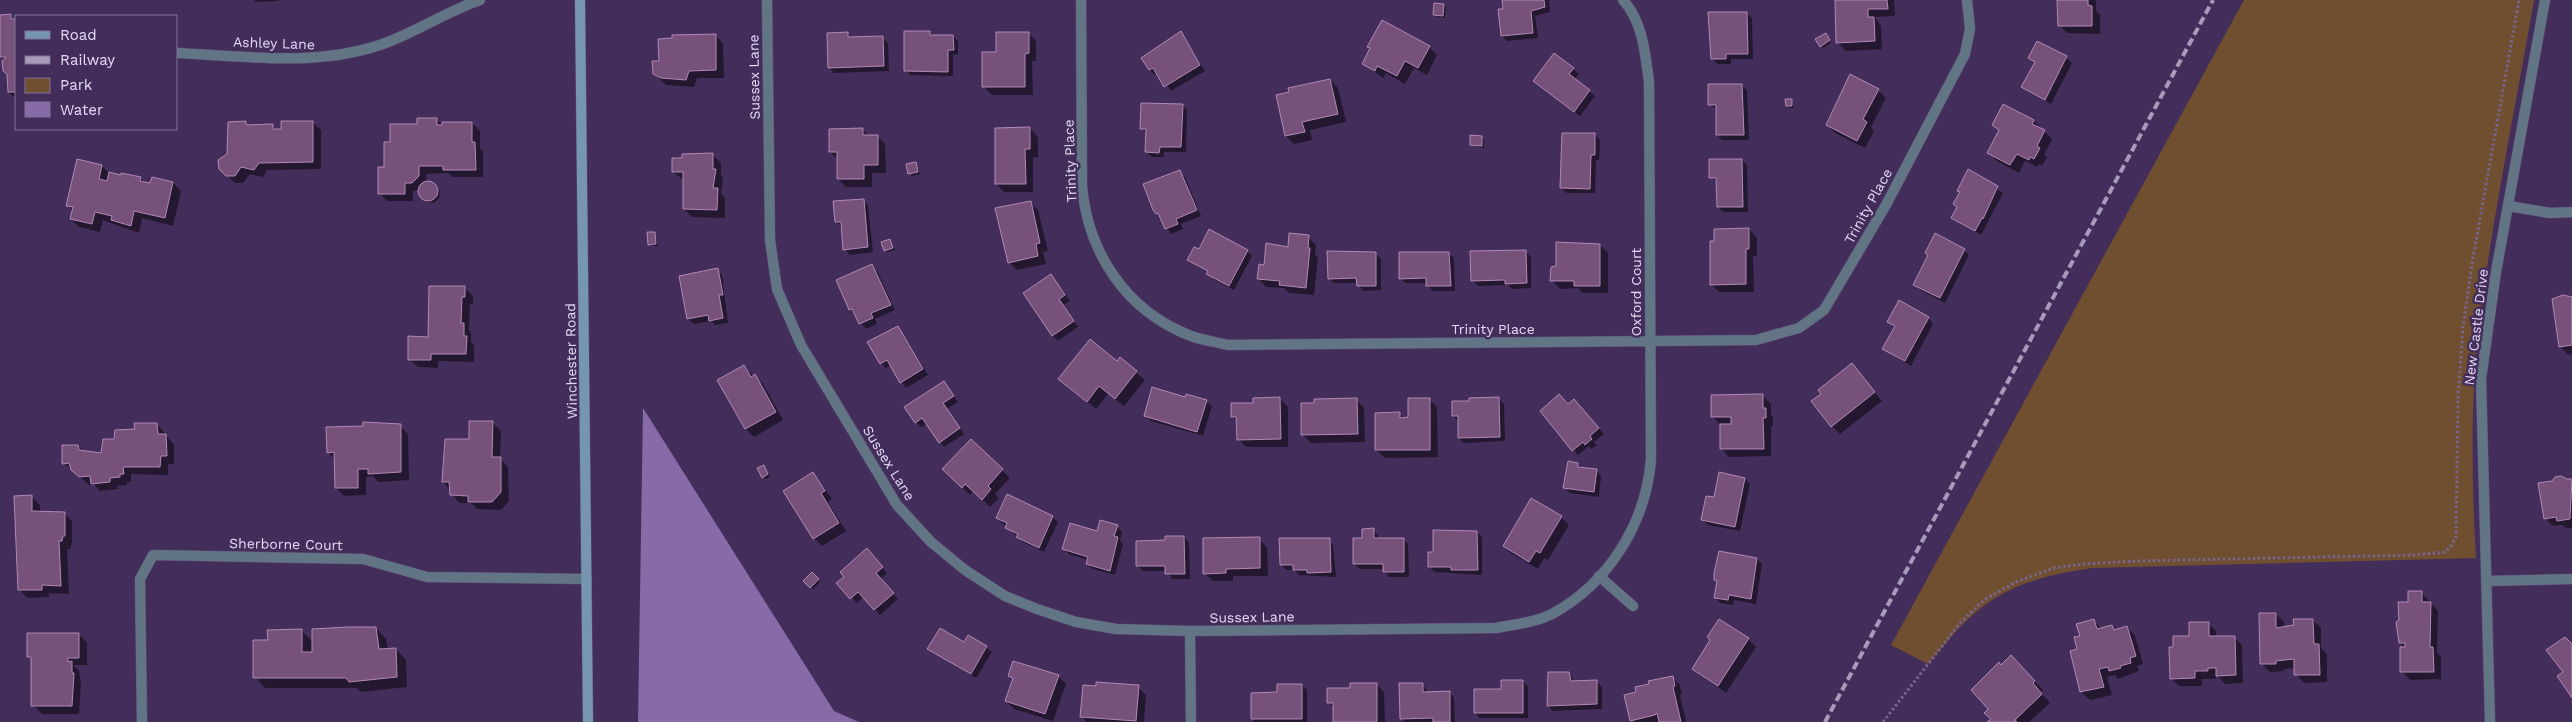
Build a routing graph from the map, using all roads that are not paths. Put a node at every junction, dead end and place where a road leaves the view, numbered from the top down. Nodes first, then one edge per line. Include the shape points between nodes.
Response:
1 (480, 0) edge
2 (580, 0) edge
3 (767, 0) edge
4 (1081, 0) edge
5 (1623, 0) edge
6 (1967, 0) edge
7 (2545, 0) edge
8 (178, 53) edge
9 (2508, 206) junction
10 (2572, 212) edge
11 (1650, 342) junction
12 (1599, 576) junction
13 (2572, 579) edge
14 (587, 580) junction
15 (2486, 581) junction
16 (1633, 606) dead end
17 (1190, 631) junction
18 (142, 722) edge
19 (588, 722) edge
20 (1191, 722) edge
21 (2490, 722) edge

1 - 8 street, Ashley Lane via 379,45 323,58
2 - 14 main road, Winchester Road
3 - 17 street, Sussex Lane via 770,240 777,289 801,345 897,505 931,542 965,570 1005,596 1076,622 1116,629
4 - 11 street, Trinity Place via 1084,205 1095,245 1106,264 1135,302 1160,320 1191,336 1228,345
5 - 11 street, Oxford Court via 1632,10 1642,38 1649,82
6 - 11 street, Trinity Place via 1970,29 1965,54 1886,205 1824,310 1799,328 1756,340
7 - 9 street, New Castle Drive
9 - 10 street via 2550,213
9 - 15 street, New Castle Drive via 2482,379
11 - 12 street, Oxford Court via 1649,479 1632,531
12 - 16 street
12 - 17 street, Sussex Lane via 1552,614 1531,622 1496,628
13 - 15 street
14 - 18 street, Sherborne Court via 427,577 363,559 152,555 140,579
14 - 19 main road, Winchester Road
15 - 21 street, New Castle Drive
17 - 20 street

